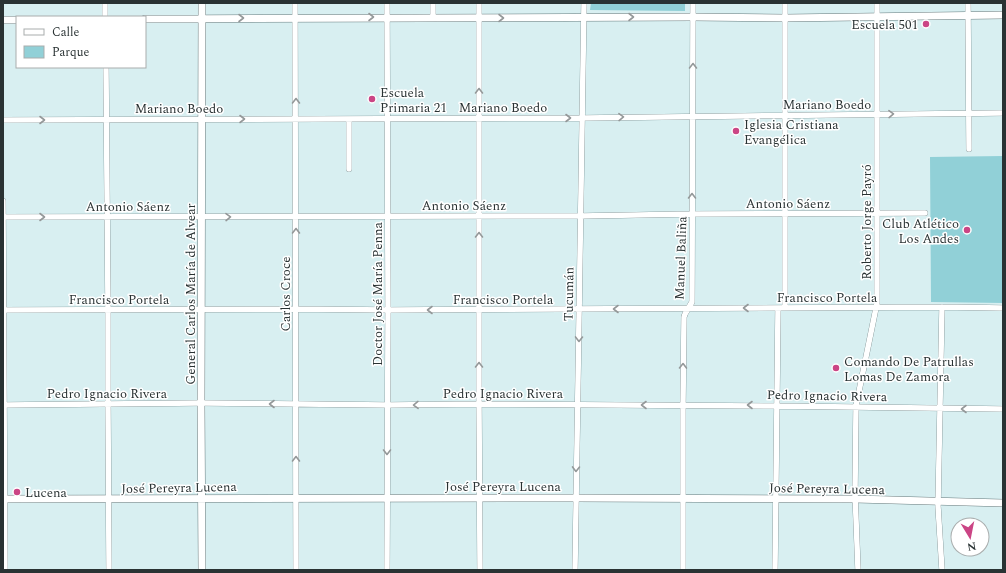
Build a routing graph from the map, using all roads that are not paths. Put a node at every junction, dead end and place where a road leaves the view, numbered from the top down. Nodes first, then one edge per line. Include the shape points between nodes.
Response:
1 (105, 3) edge
2 (202, 3) edge
3 (295, 3) edge
4 (387, 3) edge
5 (433, 3) edge
6 (479, 3) edge
7 (584, 3) edge
8 (693, 3) edge
9 (785, 3) edge
10 (877, 3) edge
11 (968, 3) edge
12 (968, 15) junction
13 (1003, 15) edge
14 (105, 16) edge
15 (387, 17) junction
16 (584, 17) junction
17 (693, 17) junction
18 (878, 17) junction
19 (202, 18) junction
20 (296, 18) junction
21 (433, 18) junction
22 (479, 18) junction
23 (785, 18) junction
24 (146, 19) edge
25 (3, 20) edge
26 (16, 20) edge
27 (106, 68) edge
28 (969, 113) junction
29 (1003, 113) edge
30 (877, 114) junction
31 (785, 115) junction
32 (692, 116) junction
33 (349, 118) junction
34 (387, 118) junction
35 (479, 118) junction
36 (582, 118) junction
37 (202, 119) junction
38 (296, 119) junction
39 (3, 120) edge
40 (106, 120) junction
41 (969, 149) dead end
42 (350, 169) dead end
43 (3, 201) edge
44 (925, 213) dead end
45 (692, 214) junction
46 (785, 214) junction
47 (877, 214) junction
48 (296, 216) junction
49 (479, 216) junction
50 (580, 216) junction
51 (3, 217) edge
52 (107, 217) junction
53 (202, 217) junction
54 (387, 217) junction
55 (877, 307) junction
56 (942, 307) junction
57 (778, 308) junction
58 (785, 308) junction
59 (1003, 308) edge
60 (296, 309) junction
61 (579, 309) junction
62 (687, 309) junction
63 (3, 310) edge
64 (108, 310) junction
65 (202, 310) junction
66 (388, 310) junction
67 (478, 310) junction
68 (201, 403) junction
69 (4, 404) edge
70 (108, 404) junction
71 (296, 404) junction
72 (479, 404) junction
73 (578, 404) junction
74 (388, 405) junction
75 (683, 405) junction
76 (777, 406) junction
77 (856, 406) junction
78 (940, 408) junction
79 (1003, 409) edge
80 (202, 498) junction
81 (296, 498) junction
82 (479, 498) junction
83 (576, 498) junction
84 (4, 499) edge
85 (387, 499) junction
86 (683, 499) junction
87 (775, 499) junction
88 (855, 499) junction
89 (109, 500) junction
90 (938, 501) junction
91 (1003, 503) edge
92 (5, 570) edge
93 (109, 570) edge
94 (202, 570) edge
95 (296, 570) edge
96 (387, 570) edge
97 (480, 570) edge
98 (575, 570) edge
99 (683, 570) edge
100 (775, 570) edge
101 (858, 570) edge
102 (942, 570) edge

1 - 14 street
2 - 19 street, General Carlos María de Alvear
3 - 20 street, Carlos Croce
4 - 15 street, Doctor José María Penna
5 - 21 street
6 - 22 street
7 - 16 street, Tucumán
8 - 17 street, Manuel Baliña
9 - 23 street
10 - 18 street, Roberto Jorge Payró
11 - 12 street
12 - 13 street
12 - 18 street
12 - 28 street
20 -> 15 street
15 - 21 street
15 - 34 street, Doctor José María Penna
16 -> 17 street
22 -> 16 street
16 - 36 street, Tucumán
17 - 23 street
32 -> 17 street, Manuel Baliña
18 - 23 street
18 - 30 street, Roberto Jorge Payró
19 -> 20 street
19 - 24 street
19 - 37 street, General Carlos María de Alvear
38 -> 20 street, Carlos Croce
21 - 22 street
35 -> 22 street
23 - 31 street
25 - 26 street
27 - 40 street
28 - 29 street, Mariano Boedo
30 -> 28 street, Mariano Boedo
28 - 41 street
30 - 31 street, Mariano Boedo
30 - 47 street, Roberto Jorge Payró
31 - 32 street, Mariano Boedo
31 - 46 street
36 -> 32 street, Mariano Boedo
45 -> 32 street, Manuel Baliña
33 - 34 street, Mariano Boedo
33 - 38 street, Mariano Boedo
33 - 42 street
34 - 35 street, Mariano Boedo
34 - 54 street, Doctor José María Penna
35 -> 36 street, Mariano Boedo
35 - 49 street
36 - 50 street, Tucumán
37 -> 38 street, Mariano Boedo
37 - 40 street, Mariano Boedo
37 - 53 street, General Carlos María de Alvear
38 - 48 street, Carlos Croce
39 -> 40 street, Mariano Boedo
40 - 52 street
43 - 51 street
44 - 47 street, Antonio Sáenz
45 - 46 street, Antonio Sáenz
45 - 50 street, Antonio Sáenz
45 - 62 street, Manuel Baliña via 692,302
46 - 47 street, Antonio Sáenz
46 - 58 street
47 - 55 street, Roberto Jorge Payró
53 -> 48 street, Antonio Sáenz
48 - 54 street, Antonio Sáenz
60 -> 48 street, Carlos Croce
49 - 50 street, Antonio Sáenz
49 - 54 street, Antonio Sáenz
67 -> 49 street
50 - 61 street, Tucumán
51 -> 52 street, Antonio Sáenz
51 - 63 street
52 - 53 street, Antonio Sáenz
52 - 64 street
53 - 65 street, General Carlos María de Alvear
54 - 66 street, Doctor José María Penna
55 - 56 street, Francisco Portela
55 - 58 street, Francisco Portela
55 - 77 street, Roberto Jorge Payró
56 - 59 street, Francisco Portela
56 - 78 street
57 - 58 street, Francisco Portela
57 -> 62 street, Francisco Portela
57 - 76 street
60 - 65 street, Francisco Portela
60 - 66 street, Francisco Portela
60 - 71 street, Carlos Croce
62 -> 61 street, Francisco Portela
61 - 67 street, Francisco Portela
61 -> 73 street, Tucumán
75 -> 62 street, Manuel Baliña via 684,318
63 - 64 street, Francisco Portela
63 - 69 street
64 - 65 street, Francisco Portela
64 - 70 street
65 - 68 street, General Carlos María de Alvear
67 -> 66 street, Francisco Portela
66 - 74 street, Doctor José María Penna
72 -> 67 street
68 - 70 street, Pedro Ignacio Rivera
71 -> 68 street, Pedro Ignacio Rivera
68 - 80 street, General Carlos María de Alvear
69 - 70 street, Pedro Ignacio Rivera
69 - 84 street
70 - 89 street
71 - 74 street, Pedro Ignacio Rivera
81 -> 71 street, Carlos Croce
72 - 73 street, Pedro Ignacio Rivera
72 -> 74 street, Pedro Ignacio Rivera
72 - 82 street
75 -> 73 street, Pedro Ignacio Rivera
73 -> 83 street, Tucumán
74 -> 85 street, Doctor José María Penna
76 -> 75 street, Pedro Ignacio Rivera
75 - 86 street, Manuel Baliña
76 - 77 street, Pedro Ignacio Rivera
76 - 87 street
77 - 78 street, Pedro Ignacio Rivera
77 - 88 street, Roberto Jorge Payró
79 -> 78 street, Pedro Ignacio Rivera
78 - 90 street
80 - 81 street, José Pereyra Lucena
80 - 89 street, José Pereyra Lucena
80 - 94 street, General Carlos María de Alvear
81 - 85 street, José Pereyra Lucena
81 - 95 street, Carlos Croce
82 - 83 street, José Pereyra Lucena
82 - 85 street, José Pereyra Lucena
82 - 97 street
83 - 86 street, José Pereyra Lucena
83 - 98 street, Tucumán
84 - 89 street, José Pereyra Lucena
84 - 92 street
85 - 96 street, Doctor José María Penna
86 - 87 street, José Pereyra Lucena
86 - 99 street, Manuel Baliña
87 - 88 street, José Pereyra Lucena
87 - 100 street
88 - 90 street, José Pereyra Lucena
88 - 101 street, Roberto Jorge Payró
89 - 93 street
90 - 91 street, José Pereyra Lucena
90 - 102 street

